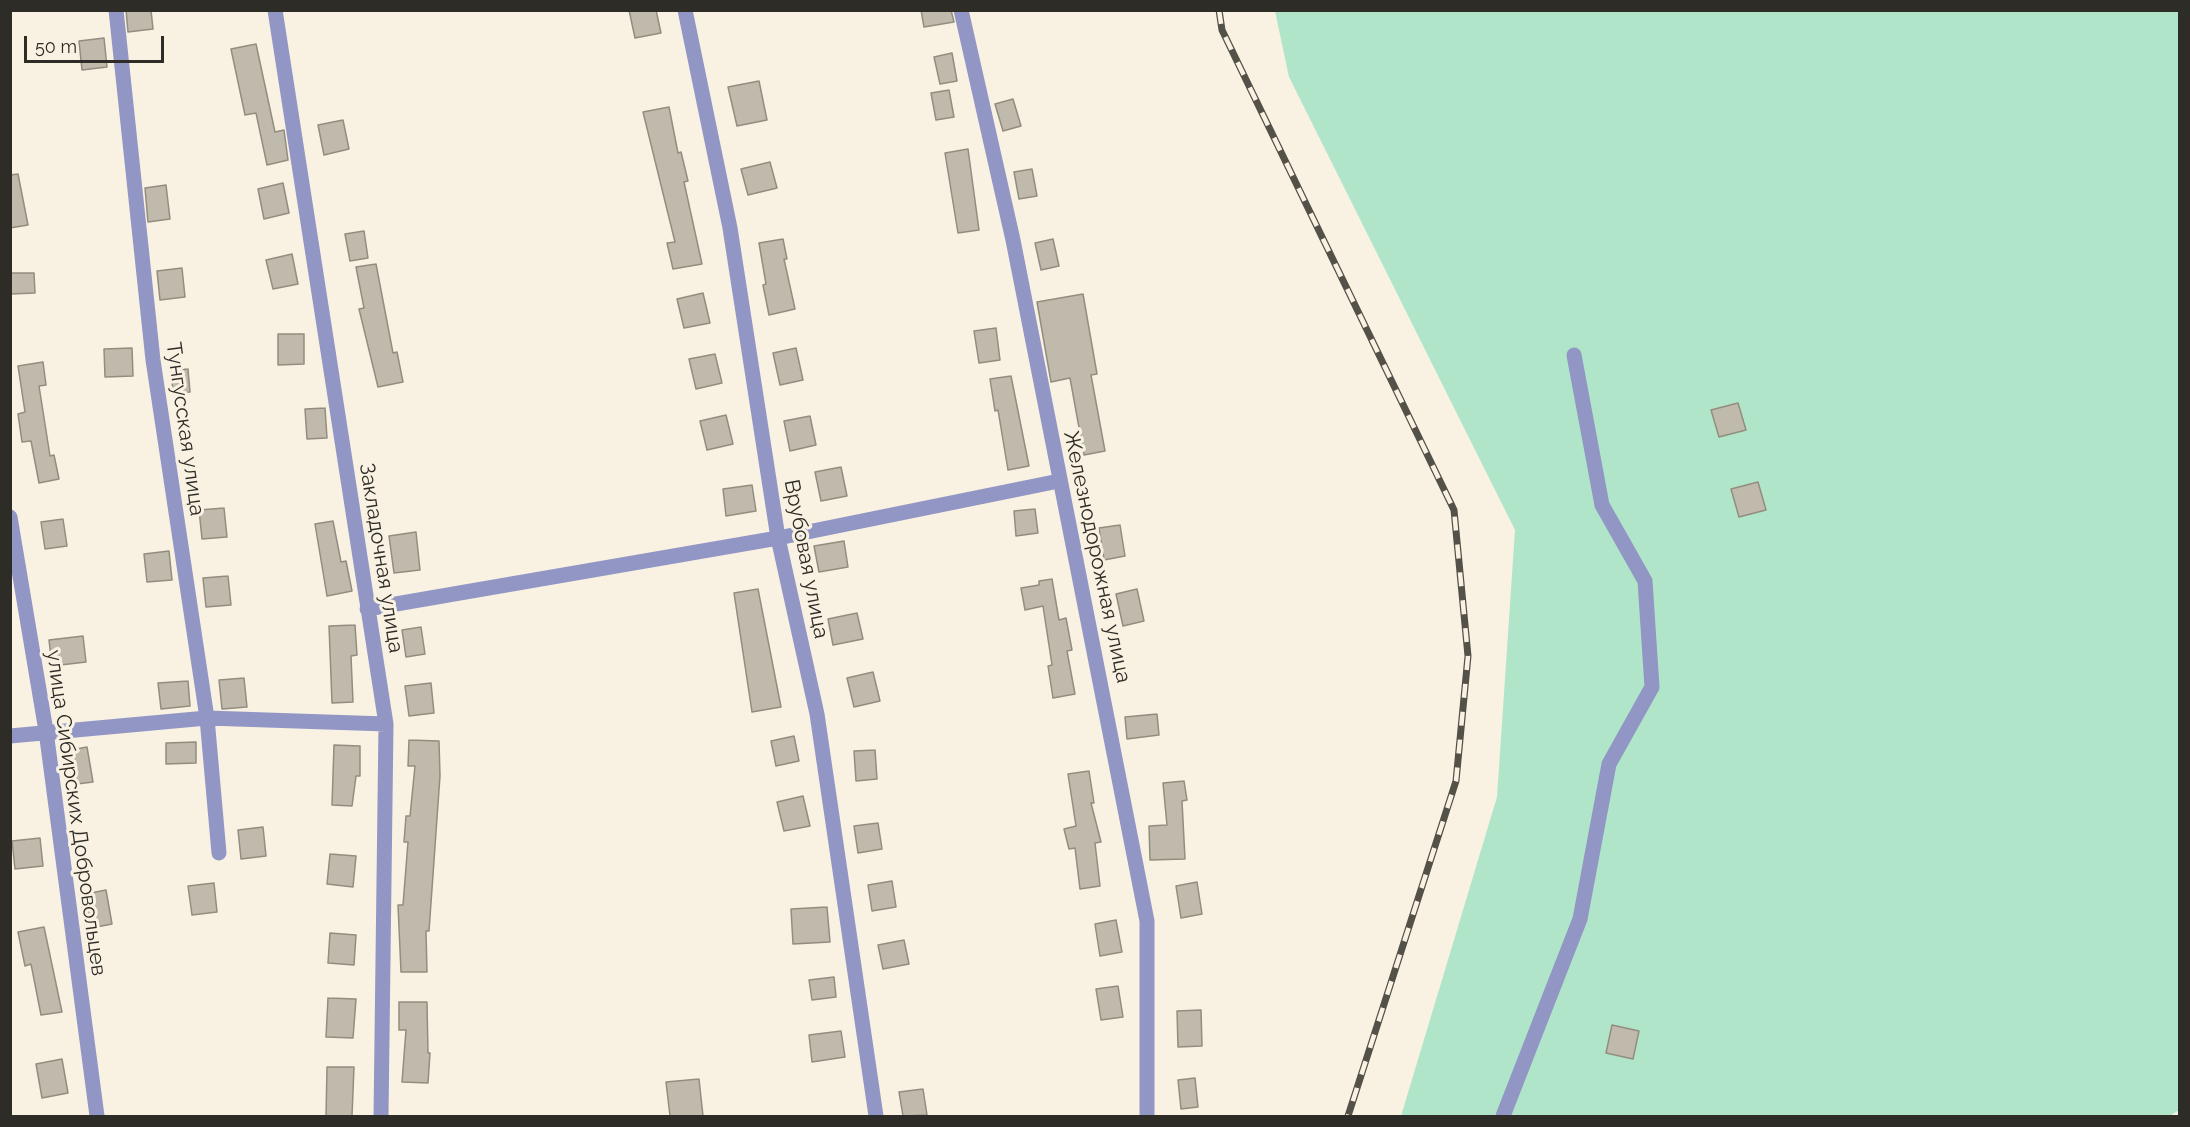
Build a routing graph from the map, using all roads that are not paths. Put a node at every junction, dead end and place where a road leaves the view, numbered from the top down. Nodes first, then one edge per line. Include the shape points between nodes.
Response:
1 (116, 10) edge
2 (275, 10) edge
3 (685, 10) edge
4 (961, 10) edge
5 (1574, 355) dead end
6 (1059, 481) junction
7 (10, 517) edge
8 (778, 538) junction
9 (367, 609) junction
10 (207, 718) junction
11 (386, 724) junction
12 (46, 731) junction
13 (10, 736) edge
14 (219, 853) dead end
15 (97, 1116) edge
16 (381, 1116) edge
17 (876, 1116) edge
18 (1147, 1116) edge
19 (1503, 1116) edge

1 - 10 street, Тунгусская улица via 153,360
2 - 9 street, Закладочная улица
3 - 8 street, Врубовая улица via 730,228
4 - 6 street, Железнодорожная улица via 1012,240
5 - 19 street via 1602,505 1646,581 1652,687 1610,764 1580,919
6 - 8 street
6 - 18 street, Железнодорожная улица via 1147,921
7 - 12 street, улица Сибирских Добровольцев
8 - 9 street
8 - 17 street, Врубовая улица via 817,714
9 - 11 street, Закладочная улица
10 - 11 street
10 - 12 street
10 - 14 street, Тунгусская улица
11 - 16 street, Закладочная улица
12 - 13 street
12 - 15 street, улица Сибирских Добровольцев

